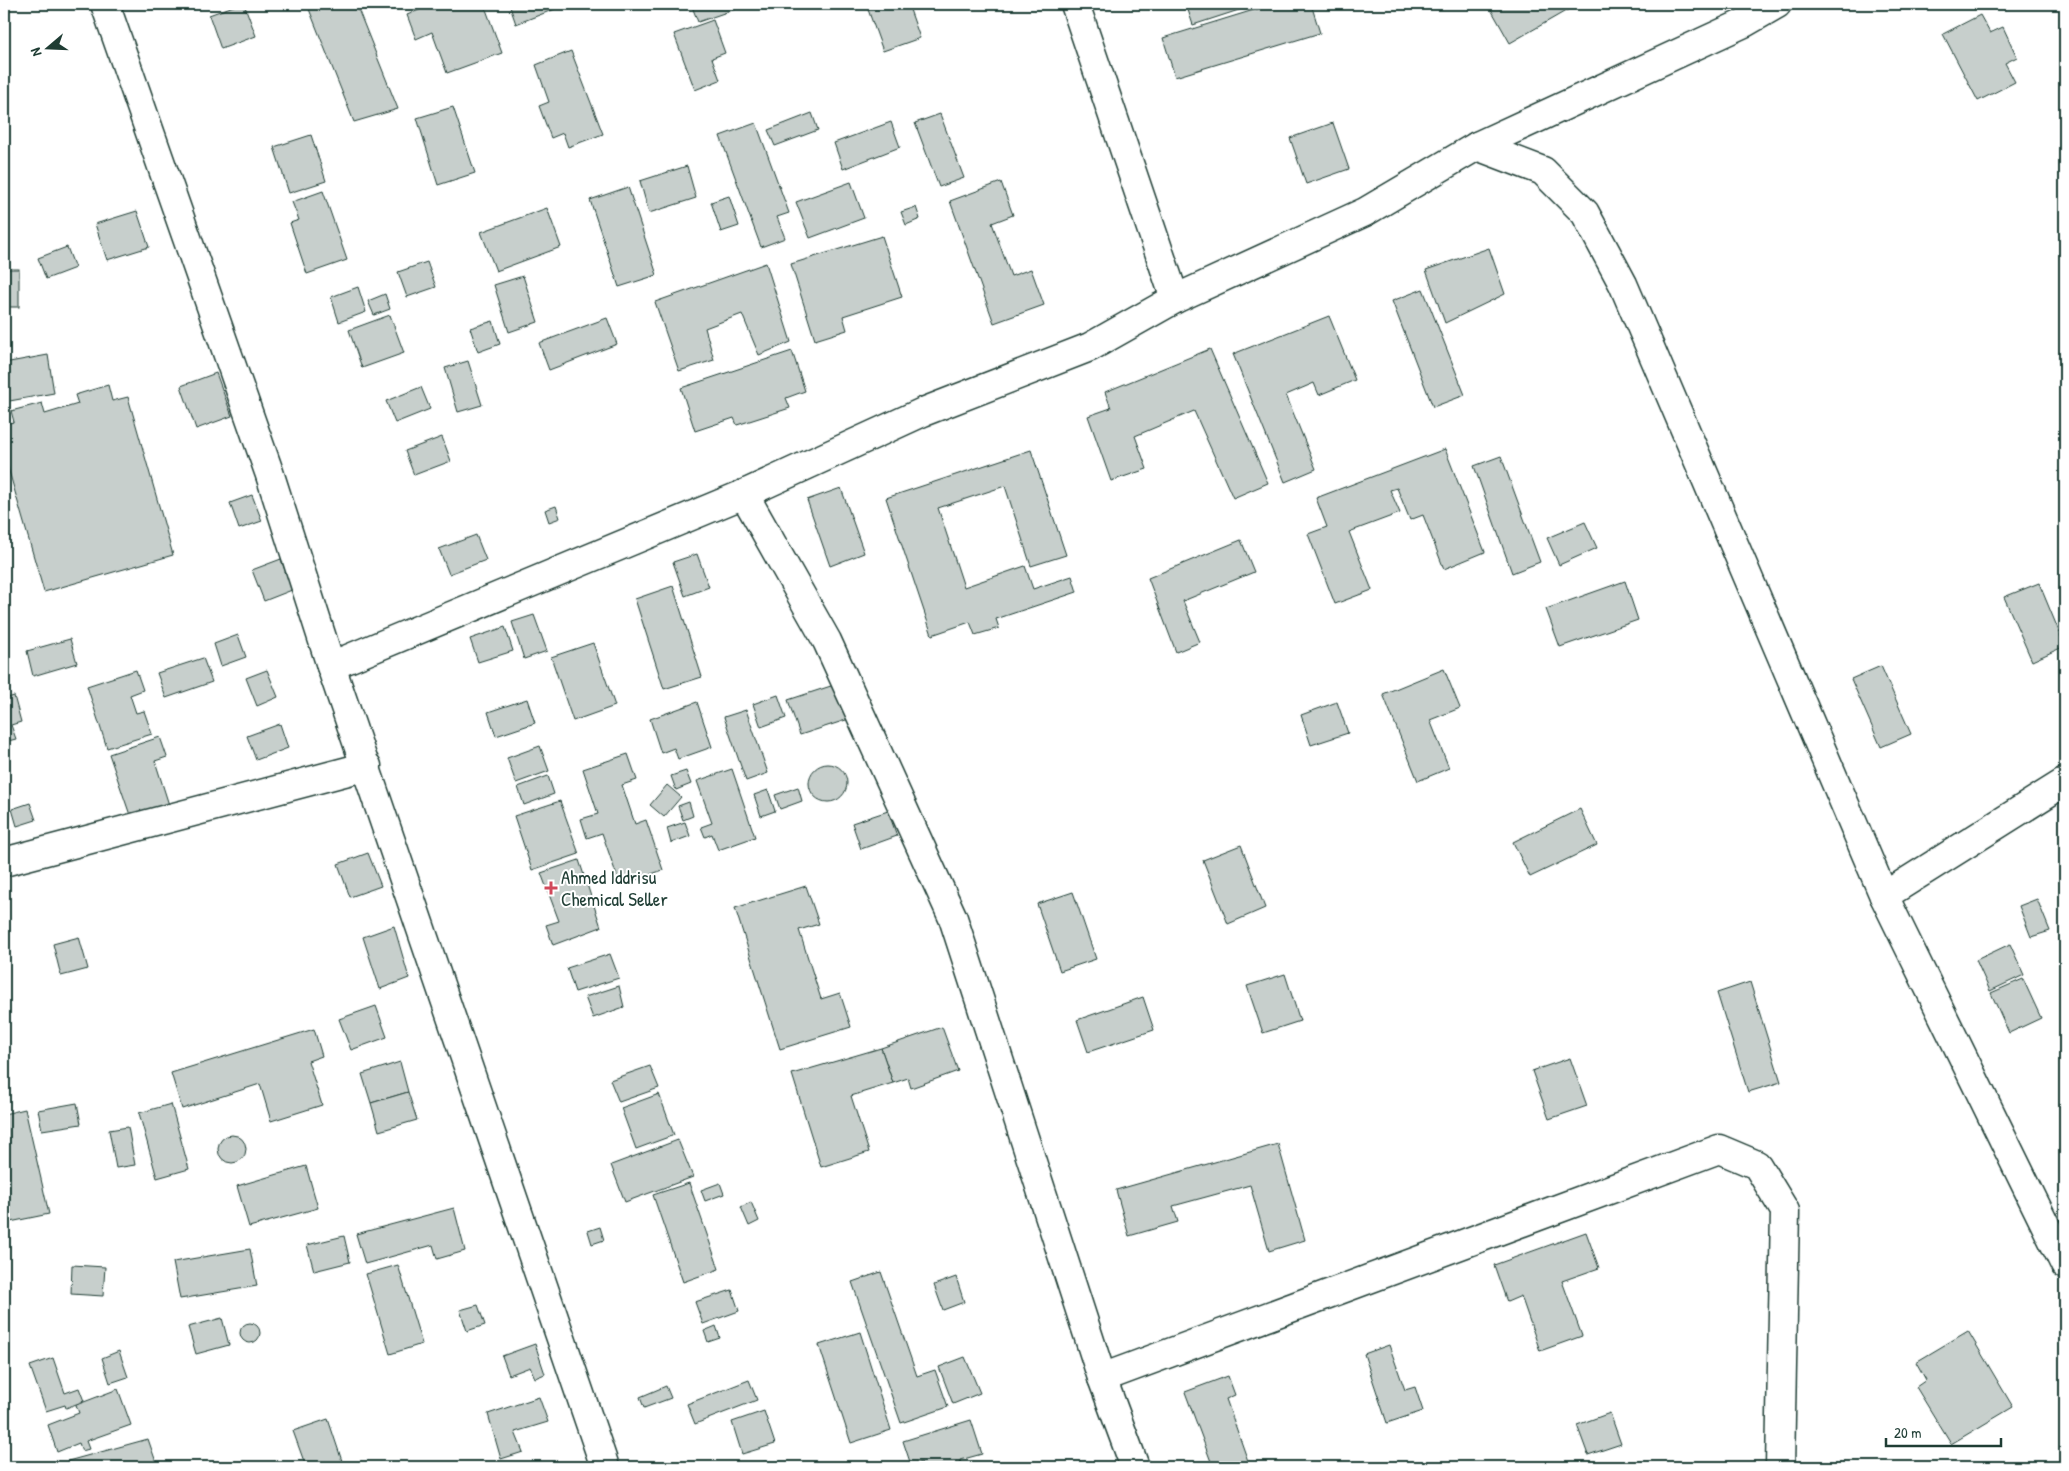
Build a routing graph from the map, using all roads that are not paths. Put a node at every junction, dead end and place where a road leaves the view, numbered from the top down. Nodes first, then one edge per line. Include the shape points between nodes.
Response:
1 (105, 4) edge
2 (1075, 4) edge
3 (1777, 4) edge
4 (1739, 13) edge
5 (1476, 146) junction
6 (1175, 299) junction
7 (744, 494) junction
8 (332, 666) junction
9 (367, 766) junction
10 (2065, 782) edge
11 (4, 862) edge
12 (1884, 896) junction
13 (2065, 1266) edge
14 (1102, 1378) junction
15 (605, 1467) edge
16 (1135, 1467) edge
17 (1780, 1467) edge

1 - 8 street via 269,472
2 - 6 street
3 - 4 street
4 - 5 street
5 - 6 street via 1365,212
5 - 12 street via 1543,171 1589,220 1623,284
6 - 7 street via 1090,347 923,412
7 - 8 street
7 - 14 street via 827,642 953,918
8 - 9 street
9 - 11 street
9 - 15 street
10 - 12 street
12 - 13 street
14 - 16 street
14 - 17 street via 1719,1149 1757,1165 1785,1211

